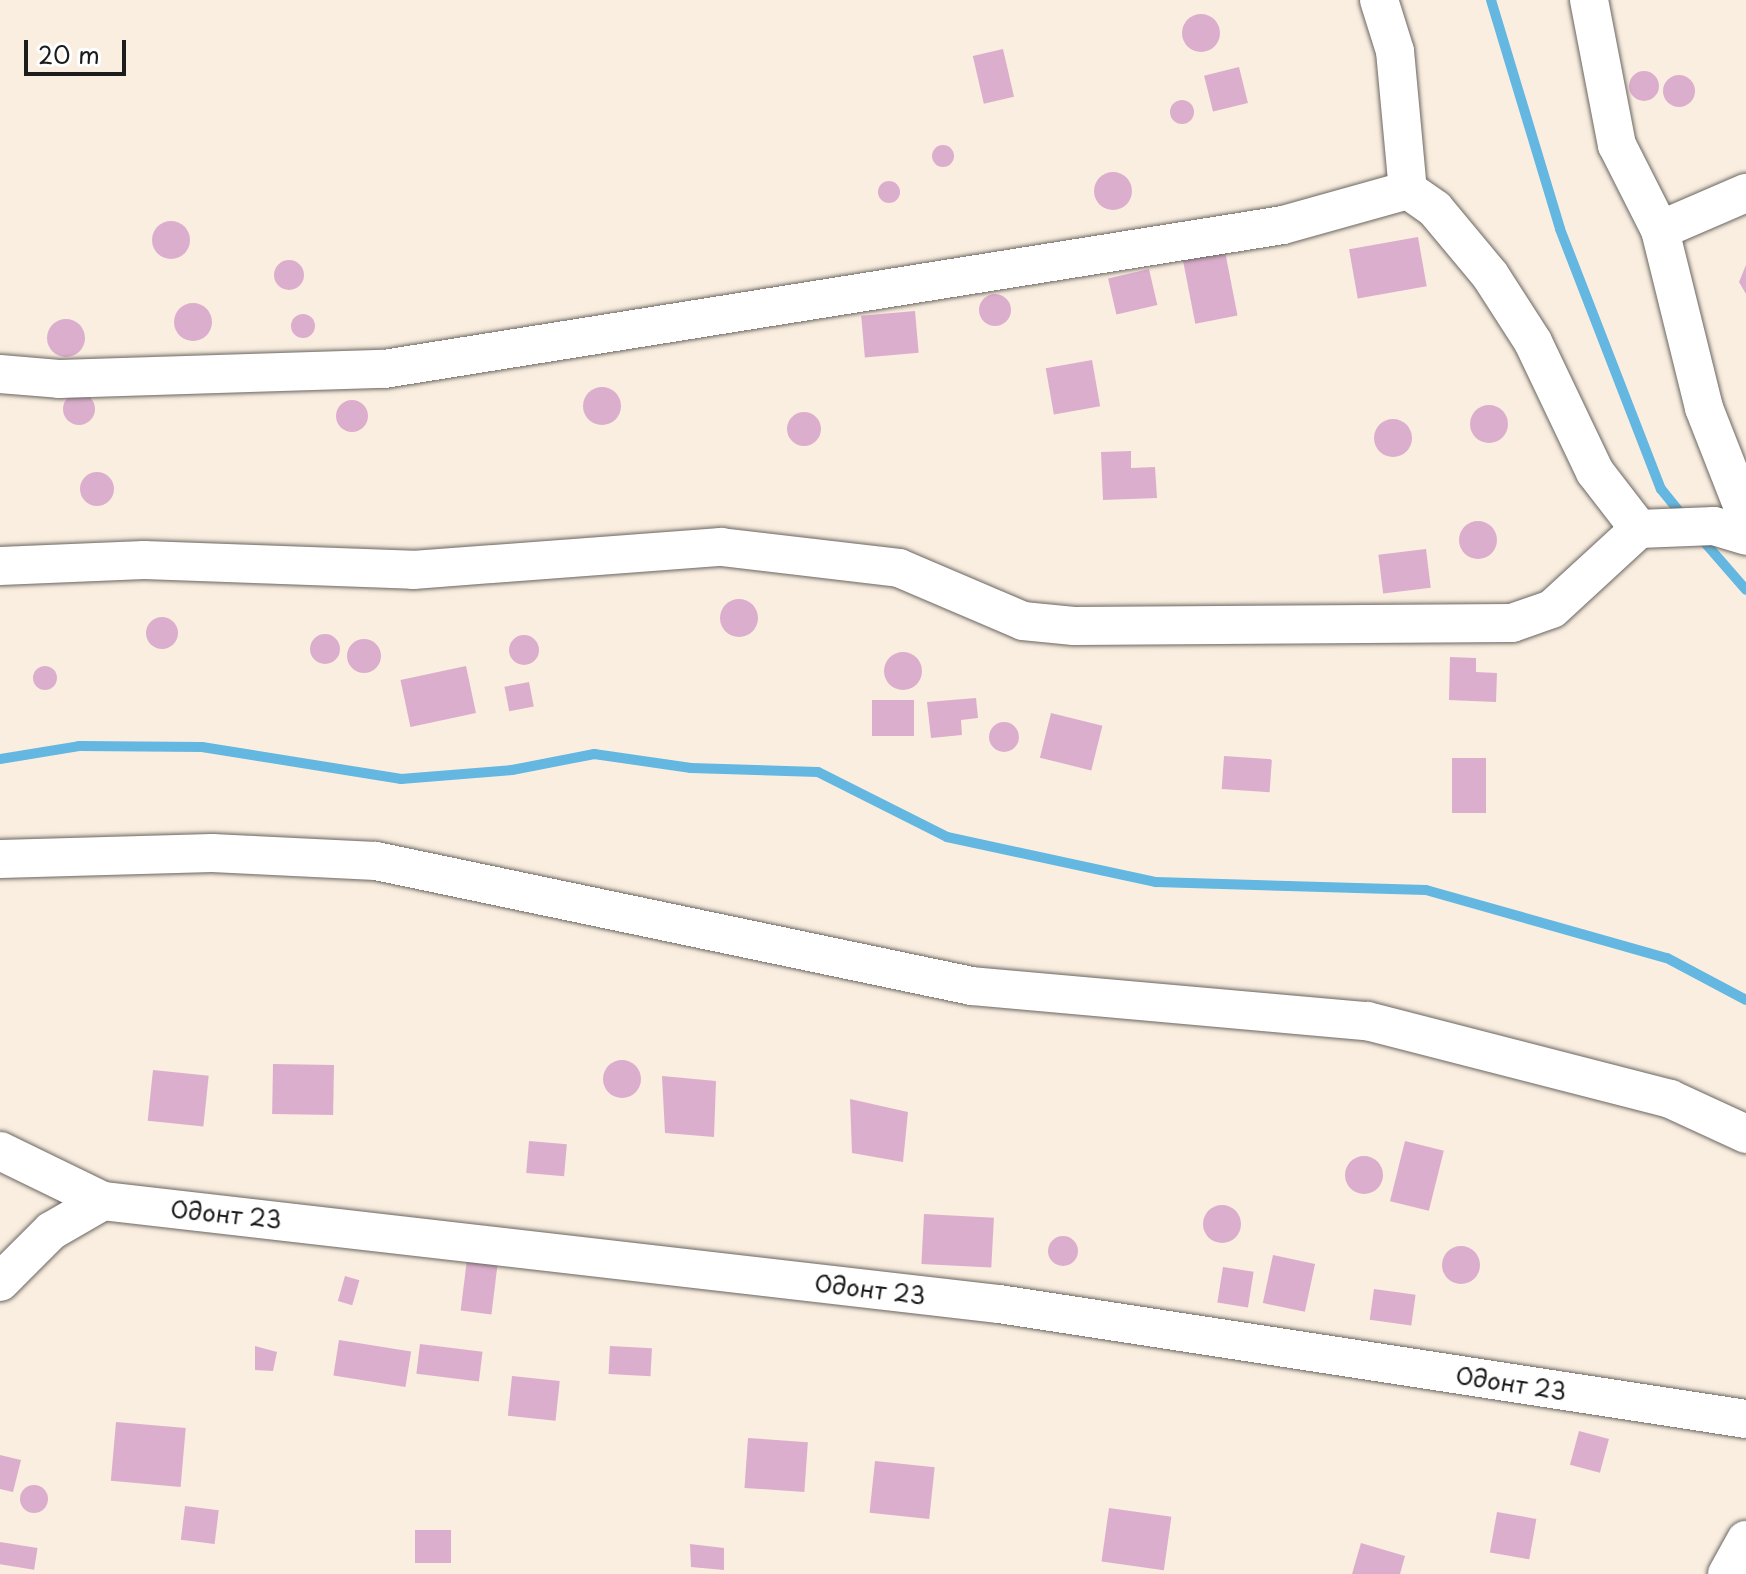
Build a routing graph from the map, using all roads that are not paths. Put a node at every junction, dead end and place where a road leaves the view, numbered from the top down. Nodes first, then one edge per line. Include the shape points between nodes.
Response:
1 (1379, 0) edge
2 (1589, 0) edge
3 (1408, 190) junction
4 (1746, 193) edge
5 (1660, 230) junction
6 (0, 374) edge
7 (1746, 515) edge
8 (1639, 529) junction
9 (1746, 536) edge
10 (0, 566) edge
11 (0, 859) edge
12 (1746, 1134) edge
13 (0, 1151) edge
14 (103, 1201) junction
15 (0, 1282) edge
16 (1746, 1419) edge
17 (1746, 1540) edge
18 (1727, 1574) edge

1 - 3 street via 1395,51
2 - 5 street via 1617,145
3 - 6 street via 1283,225 398,367 59,379
3 - 8 street via 1435,209 1490,275 1533,342 1595,472
4 - 5 street
5 - 7 street via 1704,408
8 - 9 street via 1714,526
8 - 10 street via 1552,609 1512,623 1161,629 1049,624 1023,621 899,568 721,547 413,570 144,560
11 - 12 street via 212,853 376,861 972,986 1367,1021 1670,1099
13 - 14 street, Одонт 23
14 - 15 street via 51,1231
14 - 16 street, Одонт 23 via 999,1304
17 - 18 street

